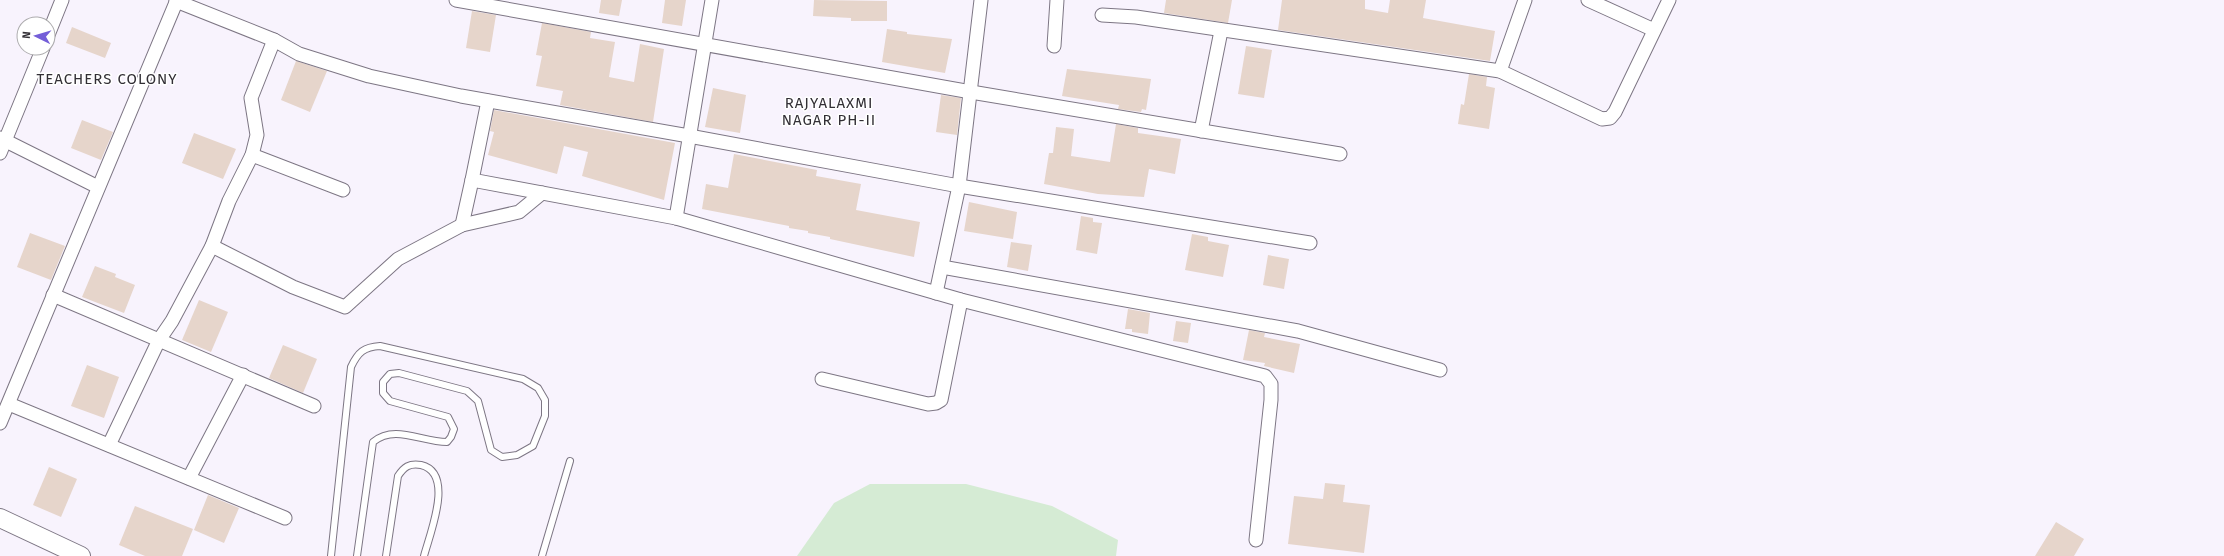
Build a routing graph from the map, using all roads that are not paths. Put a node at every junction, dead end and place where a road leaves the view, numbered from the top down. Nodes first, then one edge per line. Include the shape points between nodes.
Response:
1 (62, 0) edge
2 (456, 0) edge
3 (712, 0) edge
4 (981, 0) edge
5 (1057, 0) edge
6 (1525, 0) edge
7 (1588, 0) edge
8 (1669, 0) edge
9 (177, 1) edge
10 (1102, 15) dead end
11 (56, 16) edge
12 (1221, 30) junction
13 (1654, 30) junction
14 (274, 40) junction
15 (705, 44) junction
16 (1054, 46) dead end
17 (39, 56) edge
18 (1500, 71) junction
19 (972, 92) junction
20 (488, 101) junction
21 (1201, 131) junction
22 (689, 136) junction
23 (3, 139) edge
24 (0, 153) edge
25 (1340, 154) dead end
26 (252, 155) junction
27 (472, 180) junction
28 (959, 186) junction
29 (98, 187) junction
30 (343, 190) dead end
31 (542, 193) junction
32 (676, 218) junction
33 (462, 224) junction
34 (1310, 243) dead end
35 (212, 246) junction
36 (942, 267) junction
37 (936, 293) junction
38 (53, 295) junction
39 (961, 300) junction
40 (159, 340) junction
41 (1440, 370) dead end
42 (243, 375) junction
43 (822, 379) dead end
44 (9, 404) junction
45 (314, 406) dead end
46 (0, 423) edge
47 (110, 445) junction
48 (570, 461) dead end
49 (189, 478) junction
50 (0, 518) edge
51 (285, 518) dead end
52 (1256, 540) dead end
53 (81, 556) edge
54 (331, 556) edge
55 (357, 556) edge
56 (386, 556) edge
57 (424, 556) edge
58 (542, 556) edge

1 - 11 street
2 - 15 street
3 - 15 street
4 - 19 street
5 - 16 street
6 - 18 street
7 - 13 street
8 - 13 street
9 - 14 street
9 - 29 street
10 - 12 street via 1136,17
12 - 18 street
12 - 21 street
13 - 18 street via 1610,118 1602,119
14 - 20 street via 299,54 369,76
14 - 26 street via 251,98 258,135
15 - 19 street
15 - 22 street
17 - 23 street
19 - 21 street
19 - 28 street
20 - 22 street
20 - 27 street
21 - 25 street
22 - 28 street
22 - 32 street
23 - 24 street
23 - 29 street
26 - 30 street
26 - 35 street via 229,201
27 - 31 street
27 - 33 street
28 - 34 street
28 - 36 street
29 - 38 street
31 - 32 street
31 - 33 street via 519,212
32 - 37 street
33 - 35 street via 398,259 345,307 293,287
35 - 40 street via 172,322
36 - 37 street
36 - 41 street via 1298,331
37 - 39 street
38 - 40 street
38 - 44 street
39 - 43 street via 941,400 936,403 928,404
39 - 52 street via 1265,376 1271,384 1271,400
40 - 42 street
40 - 47 street
42 - 45 street
42 - 49 street
44 - 46 street
44 - 47 street
47 - 49 street
48 - 58 lane
49 - 51 street
50 - 53 main road
54 - 55 lane via 351,367 357,354 368,347 380,346 523,379 538,388 545,400 545,416 533,446 517,455 502,457 491,450 478,402 467,392 399,373 390,374 383,382 383,393 390,401 448,417 454,429 447,442 434,442 392,433 373,442
56 - 57 lane via 398,476 405,467 414,464 428,467 437,476 440,490

